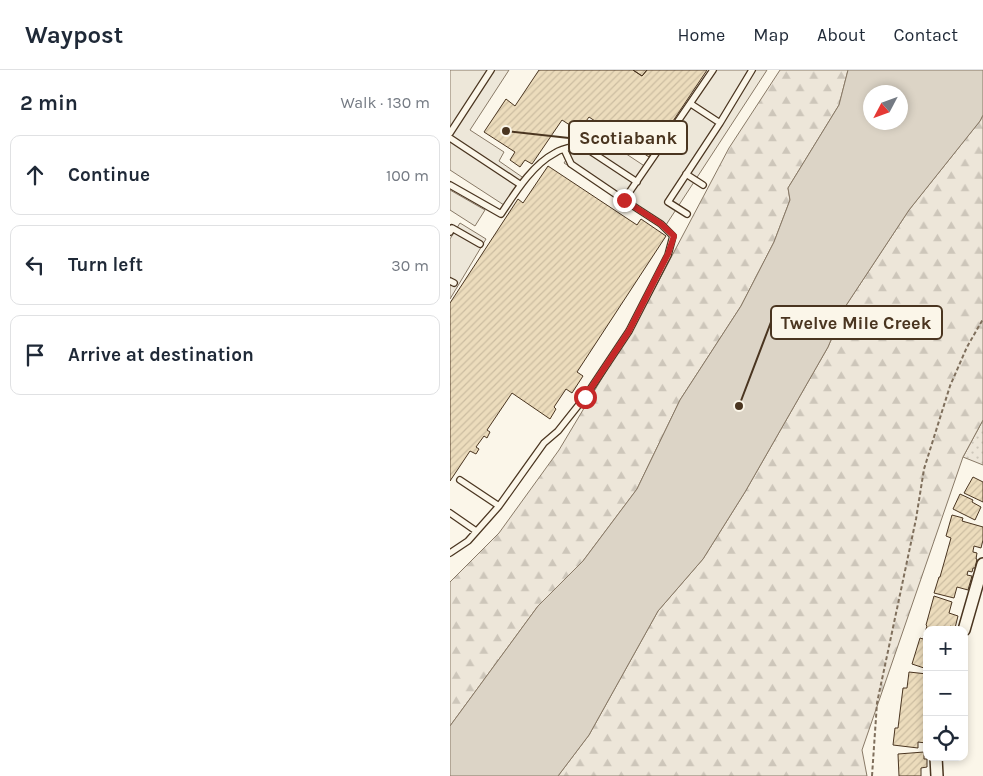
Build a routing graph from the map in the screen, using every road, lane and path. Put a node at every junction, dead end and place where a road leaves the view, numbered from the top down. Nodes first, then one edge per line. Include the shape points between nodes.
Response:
1 (490, 70) edge
2 (713, 70) edge
3 (752, 70) edge
4 (691, 104) junction
5 (720, 122) junction
6 (450, 133) edge
7 (450, 138) edge
8 (564, 149) junction
9 (686, 174) junction
10 (637, 182) junction
11 (450, 184) edge
12 (521, 185) junction
13 (703, 185) dead end
14 (624, 200) junction
15 (687, 214) dead end
16 (451, 229) edge
17 (480, 244) dead end
18 (983, 319) edge
19 (460, 480) dead end
20 (499, 506) junction
21 (450, 513) edge
22 (476, 531) junction
23 (450, 553) edge
24 (983, 564) edge
25 (965, 626) edge
26 (936, 761) edge
27 (872, 776) edge
28 (937, 776) edge

1 - 6 lane
2 - 4 lane
3 - 5 lane
4 - 5 lane
4 - 10 lane
5 - 9 lane
7 - 12 lane
8 - 10 lane via 581,145
8 - 12 lane via 540,162
8 - 14 lane via 572,164
9 - 13 lane
9 - 15 lane via 668,202
10 - 14 lane
11 - 12 lane via 501,214
14 - 20 lane via 674,236 668,254 629,331 585,397 558,431 544,442
16 - 17 lane
18 - 27 path via 950,386 924,470 877,703
19 - 20 lane
20 - 22 lane
21 - 22 lane
22 - 23 lane
24 - 25 street
26 - 28 street

